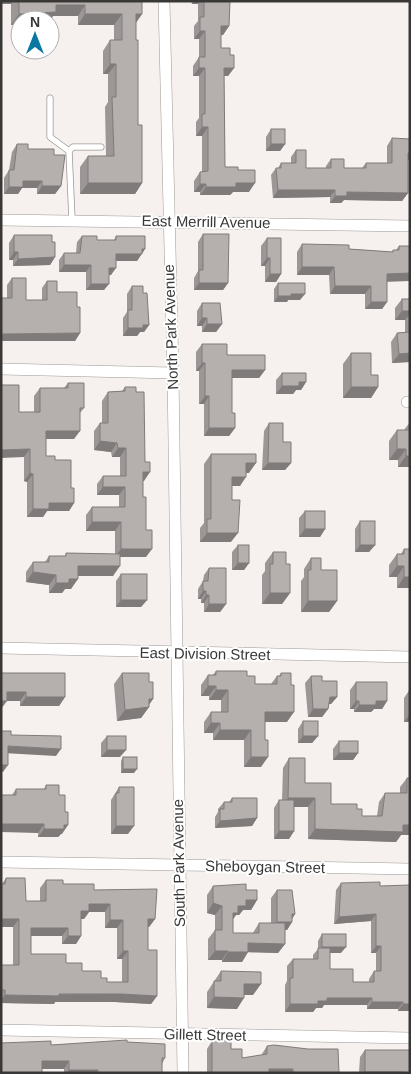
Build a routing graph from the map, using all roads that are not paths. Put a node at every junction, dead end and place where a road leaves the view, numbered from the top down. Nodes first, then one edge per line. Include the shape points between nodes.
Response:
1 (164, 1) edge
2 (50, 98) dead end
3 (101, 147) dead end
4 (69, 151) junction
5 (1, 220) edge
6 (72, 220) junction
7 (168, 222) junction
8 (410, 226) edge
9 (1, 369) edge
10 (173, 373) junction
11 (1, 648) edge
12 (176, 653) junction
13 (410, 658) edge
14 (1, 862) edge
15 (178, 866) junction
16 (410, 869) edge
17 (1, 1030) edge
18 (183, 1034) junction
19 (410, 1038) edge
20 (183, 1073) edge

1 - 7 street, North Park Avenue
2 - 4 lane via 50,136
3 - 4 lane via 73,147
4 - 6 lane
5 - 6 street, East Merrill Avenue
6 - 7 street, East Merrill Avenue
7 - 8 street, East Merrill Avenue
7 - 10 street, North Park Avenue
9 - 10 street
10 - 12 street, North Park Avenue
11 - 12 street, East Division Street
12 - 13 street, East Division Street
12 - 15 street, South Park Avenue
14 - 15 street, Sheboygan Street
15 - 16 street, Sheboygan Street
15 - 18 street, South Park Avenue
17 - 18 street, Gillett Street
18 - 19 street, Gillett Street
18 - 20 street, South Park Avenue

